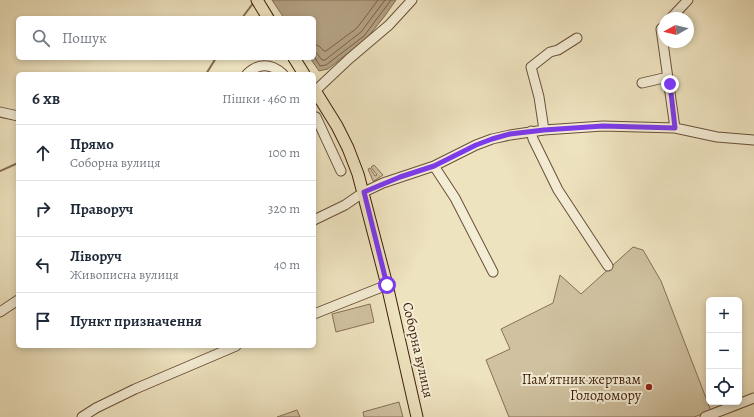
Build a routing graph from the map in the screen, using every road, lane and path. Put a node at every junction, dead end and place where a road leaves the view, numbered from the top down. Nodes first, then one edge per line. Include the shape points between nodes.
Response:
1 (257, 0) edge
2 (412, 0) edge
3 (688, 0) edge
4 (677, 12) edge
5 (266, 15) edge
6 (577, 38) dead end
7 (664, 48) edge
8 (295, 60) edge
9 (249, 72) edge
10 (280, 72) edge
11 (303, 72) edge
12 (668, 77) junction
13 (642, 83) dead end
14 (316, 89) edge
15 (316, 92) edge
16 (327, 110) junction
17 (0, 112) edge
18 (316, 115) edge
19 (16, 116) edge
20 (316, 117) edge
21 (675, 128) junction
22 (544, 130) junction
23 (531, 131) junction
24 (754, 140) edge
25 (434, 166) junction
26 (341, 171) dead end
27 (364, 192) junction
28 (316, 219) edge
29 (608, 266) dead end
30 (493, 272) dead end
31 (387, 285) junction
32 (16, 301) edge
33 (0, 312) edge
34 (316, 313) edge
35 (231, 348) edge
36 (754, 398) edge
37 (82, 417) edge
38 (417, 417) edge
39 (705, 417) edge

1 - 5 main road
2 - 14 street via 389,25
3 - 4 street
6 - 22 street via 550,52 531,66
7 - 12 street
8 - 11 main road
9 - 10 street via 263,65
12 - 13 street
12 - 21 street
15 - 16 main road, Соборна вулиця
16 - 18 street
16 - 27 main road, Соборна вулиця via 348,148
17 - 19 street
20 - 26 street
21 - 22 street via 603,126
21 - 24 street via 717,137
22 - 23 street
23 - 25 street via 492,139
23 - 29 street via 558,190
25 - 27 street
25 - 30 street via 455,198
27 - 28 street via 345,205
27 - 31 main road, Соборна вулиця
31 - 34 street
31 - 38 main road, Соборна вулиця
32 - 33 street
35 - 37 street via 135,389
36 - 39 street

